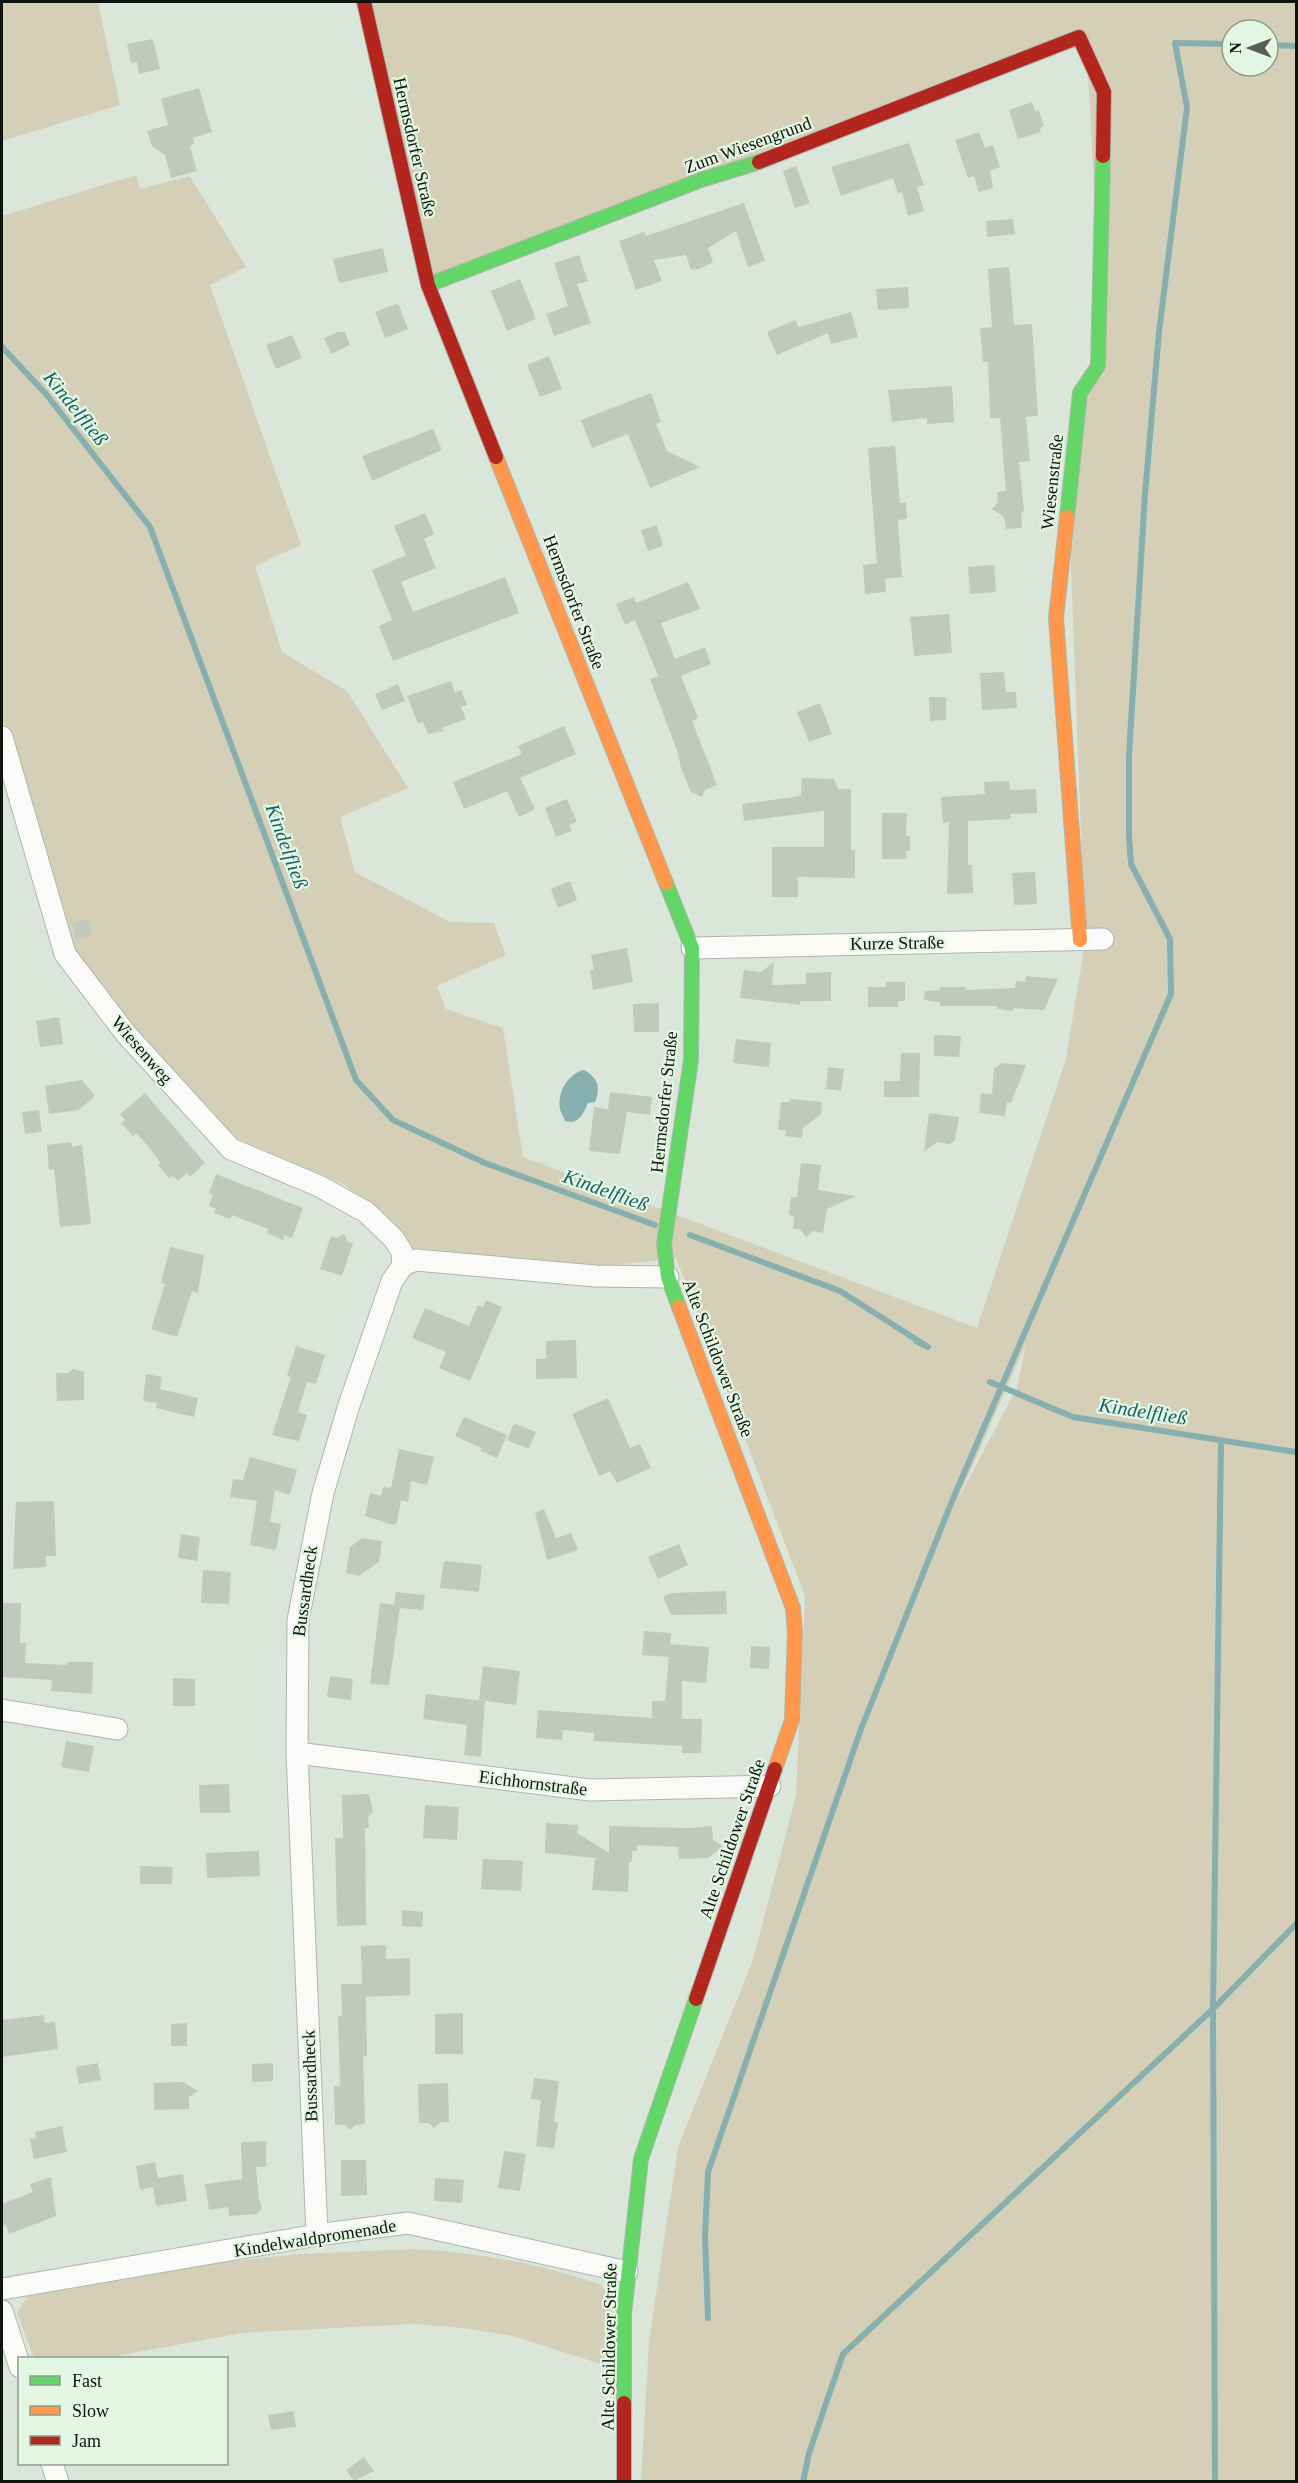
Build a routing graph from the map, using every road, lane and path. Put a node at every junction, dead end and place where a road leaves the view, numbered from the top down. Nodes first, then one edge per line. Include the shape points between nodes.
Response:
1 (364, 2) edge
2 (1079, 37) joint
3 (428, 285) junction
4 (2, 737) edge
5 (1103, 939) dead end
6 (1080, 940) junction
7 (692, 948) junction
8 (669, 1215) joint
9 (403, 1265) junction
10 (668, 1277) junction
11 (2, 1710) edge
12 (117, 1729) dead end
13 (297, 1754) junction
14 (770, 1786) junction
15 (317, 2235) junction
16 (627, 2271) junction
17 (2, 2289) edge
18 (2, 2311) edge
19 (18, 2361) edge
20 (53, 2465) edge
21 (58, 2481) edge
22 (624, 2481) edge

1 - 3 street, Hermsdorfer Straße
2 - 3 street, Zum Wiesengrund
2 - 6 street, Wiesenstraße via 1104,92 1098,366 1080,393 1056,618
3 - 7 street, Hermsdorfer Straße
4 - 9 street, Wiesenweg via 64,954 126,1034 231,1149 319,1186 366,1212 394,1239 402,1252
5 - 6 street, Kurze Straße
6 - 7 street, Kurze Straße
7 - 8 street, Hermsdorfer Straße via 691,1060
8 - 10 street, Alte Schildower Straße via 664,1244
9 - 10 street via 432,1260 595,1276
9 - 13 street, Bussardheck via 392,1281 349,1405 310,1551 298,1620
10 - 14 street, Alte Schildower Straße via 793,1608 792,1720
11 - 12 street
13 - 14 street, Eichhornstraße via 590,1790
13 - 15 street, Bussardheck
14 - 16 street, Alte Schildower Straße via 641,2159
15 - 16 street, Kindelwaldpromenade via 408,2223
15 - 17 street, Kindelwaldpromenade
16 - 22 street, Alte Schildower Straße
18 - 19 street
20 - 21 street

